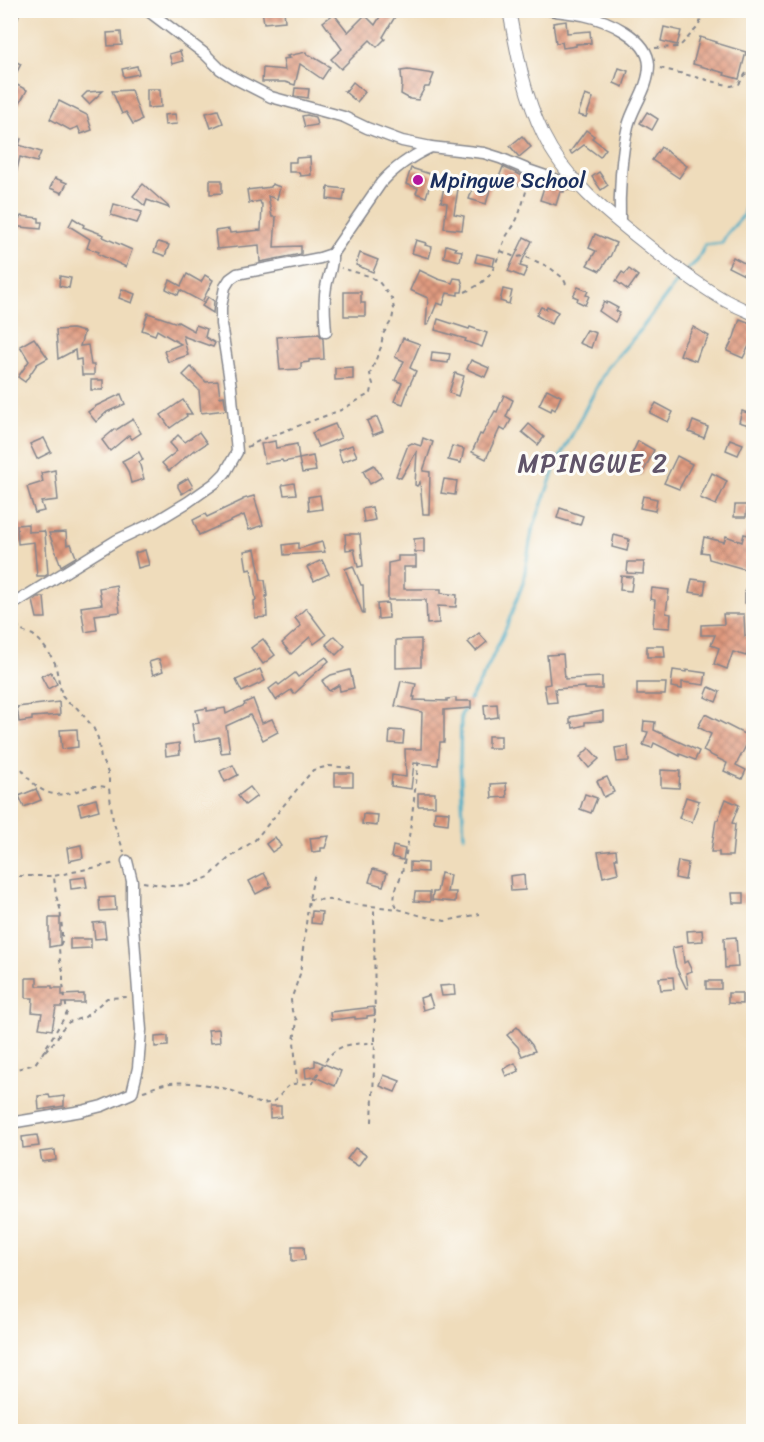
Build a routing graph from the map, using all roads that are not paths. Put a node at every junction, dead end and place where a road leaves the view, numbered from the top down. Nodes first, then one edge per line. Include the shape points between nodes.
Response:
1 (147, 10) edge
2 (509, 10) edge
3 (550, 10) edge
4 (430, 147) junction
5 (580, 187) junction
6 (620, 223) junction
7 (332, 254) junction
8 (753, 314) edge
9 (326, 332) dead end
10 (10, 606) edge
11 (127, 861) road end
12 (10, 1123) edge

1 - 4 street via 220,69 271,97
2 - 5 street via 522,77 535,114 559,161
3 - 6 street via 596,18 623,30 644,49 649,65 626,138
4 - 5 street via 484,153
4 - 7 street via 387,175
5 - 6 street
6 - 8 street via 684,273
7 - 9 street via 333,266 325,289
7 - 10 street via 237,274 225,287 221,324 237,452 225,473 188,502
11 - 12 street via 132,881 141,1030 132,1093 82,1111

